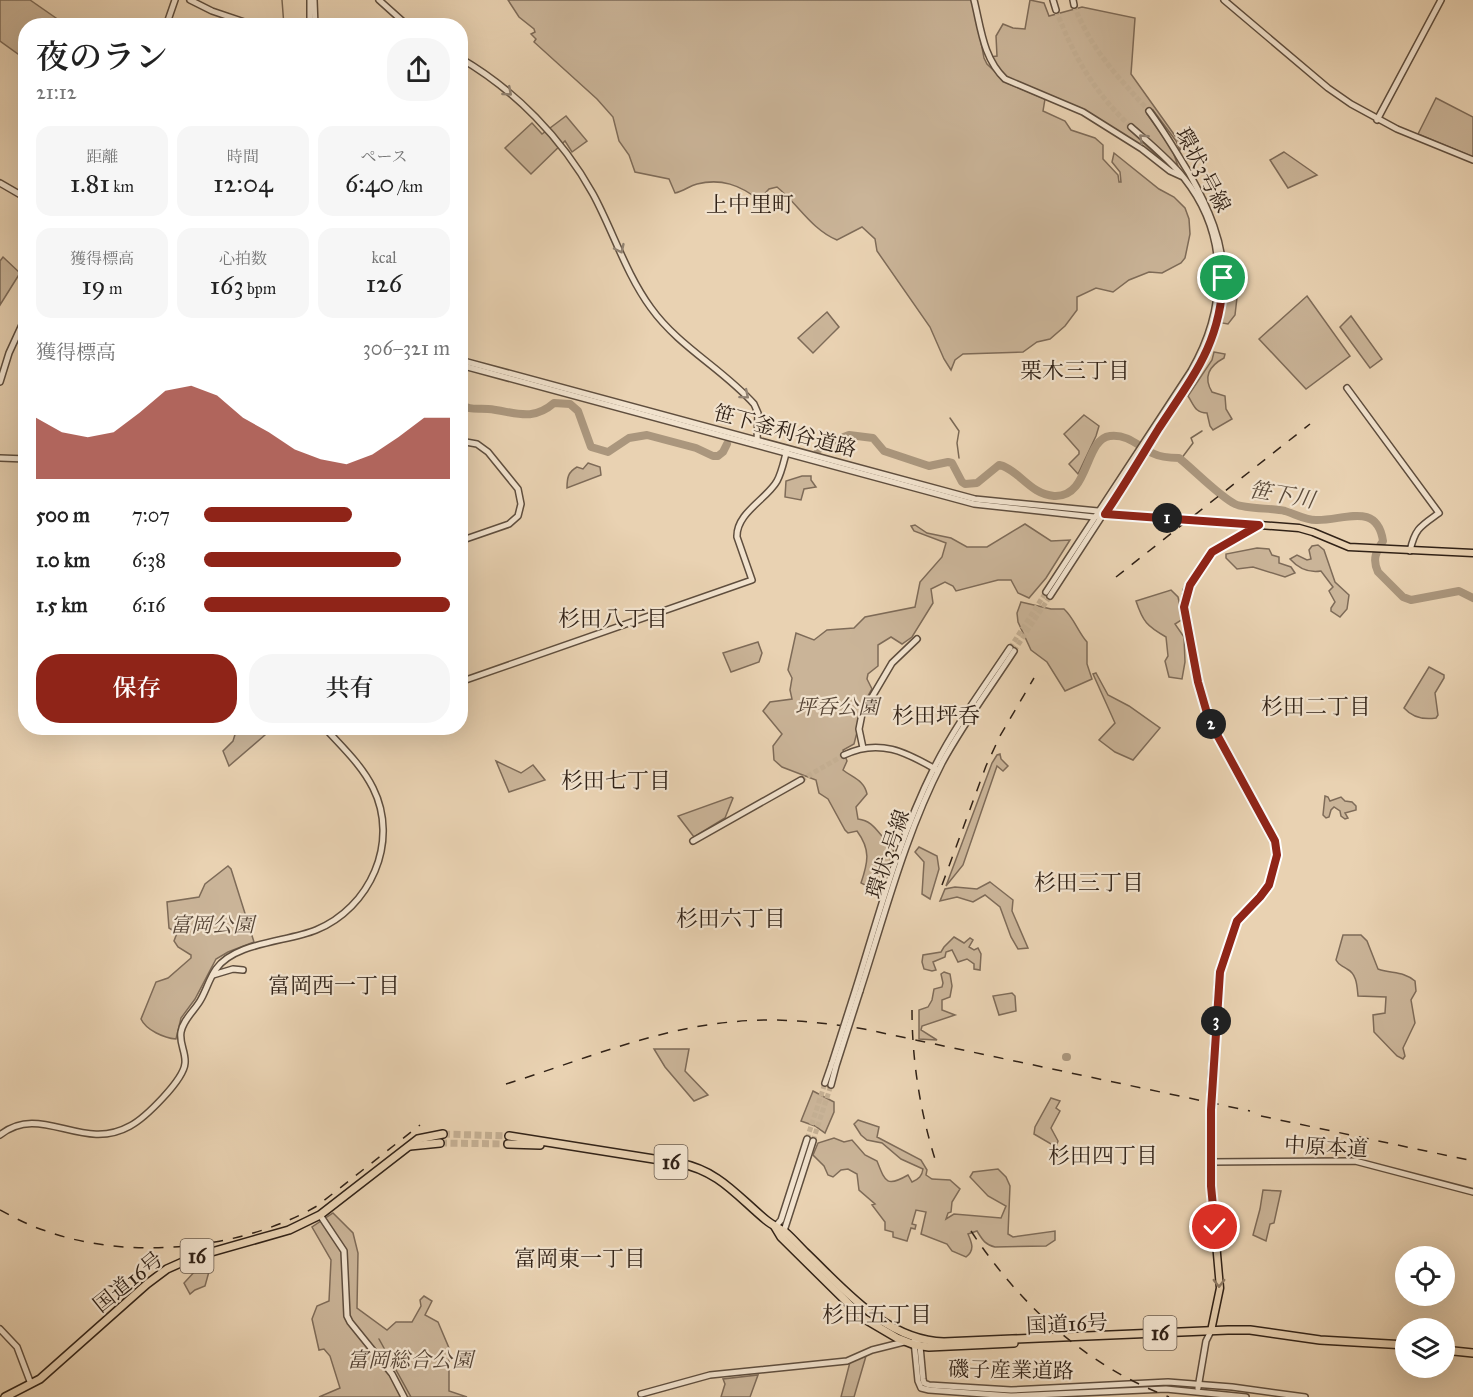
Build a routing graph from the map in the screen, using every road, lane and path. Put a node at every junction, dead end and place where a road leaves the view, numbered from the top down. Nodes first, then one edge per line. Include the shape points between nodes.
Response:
1 (175, 0) edge
2 (190, 0) edge
3 (312, 0) edge
4 (379, 0) edge
5 (974, 0) edge
6 (1053, 0) edge
7 (1224, 0) edge
8 (1441, 0) edge
9 (1056, 10) tunnel mouth
10 (169, 18) edge
11 (233, 18) edge
12 (312, 18) edge
13 (399, 18) edge
14 (468, 63) edge
15 (1149, 111) tunnel mouth
16 (1377, 120) junction
17 (1131, 127) tunnel mouth
18 (1473, 160) edge
19 (1181, 161) junction
20 (1175, 171) junction
21 (1184, 178) junction
22 (0, 183) edge
23 (1194, 183) junction
24 (18, 193) edge
25 (18, 333) edge
26 (468, 362) edge
27 (468, 367) edge
28 (0, 382) edge
29 (1347, 388) dead end
30 (468, 442) edge
31 (757, 442) junction
32 (1147, 442) junction
33 (786, 450) junction
34 (1140, 453) junction
35 (0, 458) edge
36 (18, 459) edge
37 (1096, 514) junction
38 (1105, 514) junction
39 (1259, 525) junction
40 (468, 538) edge
41 (1410, 551) junction
42 (1473, 553) edge
43 (917, 639) dead end
44 (1012, 650) tunnel mouth
45 (468, 679) edge
46 (331, 735) edge
47 (863, 748) junction
48 (844, 755) tunnel mouth
49 (936, 770) junction
50 (801, 780) tunnel mouth
51 (693, 842) dead end
52 (243, 970) dead end
53 (212, 976) junction
54 (828, 1084) tunnel mouth
55 (443, 1134) tunnel mouth
56 (0, 1135) edge
57 (509, 1140) tunnel mouth
58 (440, 1143) tunnel mouth
59 (407, 1146) junction
60 (1211, 1162) junction
61 (1473, 1192) edge
62 (320, 1215) junction
63 (775, 1227) junction
64 (783, 1234) junction
65 (0, 1329) edge
66 (1210, 1333) junction
67 (904, 1342) junction
68 (916, 1343) junction
69 (1395, 1347) edge
70 (1455, 1353) edge
71 (1473, 1355) edge
72 (31, 1384) junction
73 (1199, 1384) junction
74 (1145, 1390) junction
75 (1196, 1392) junction
76 (1059, 1393) edge
77 (1070, 1393) edge
78 (641, 1394) dead end
79 (5, 1397) edge
80 (404, 1397) edge
81 (1147, 1397) edge
82 (1246, 1397) edge
83 (1305, 1397) edge

1 - 10 street
2 - 11 street
3 - 12 street
4 - 13 street
5 - 20 street via 987,55 1005,79 1083,112
6 - 9 street
7 - 16 street via 1328,88
8 - 16 street
14 -> 31 street via 506,89 561,146 593,195 652,310 680,341 754,404 758,413
15 - 19 street, 環状3号線
16 - 18 street
20 -> 17 street, 環状3号線
19 - 20 street via 1181,167
19 - 23 street, 環状3号線
20 - 21 street
21 - 23 street
21 - 32 street, 環状3号線 via 1213,232 1219,281 1216,309 1199,358
22 - 24 street
23 - 32 street, 環状3号線 via 1214,223 1221,249 1221,310 1202,362
25 - 28 street
26 - 31 street, 笹下釜利谷道路
27 - 31 street, 笹下釜利谷道路
29 - 41 street via 1439,513 1419,527
30 - 40 street via 488,452 518,489 521,504 518,516 509,525
31 - 33 street, 笹下釜利谷道路
32 - 34 street, 環状3号線
33 - 37 street, 笹下釜利谷道路 via 974,504
33 - 45 street via 776,483 751,508 737,531 752,580
34 - 37 street, 環状3号線
34 - 38 street, 環状3号線
35 - 36 street
37 - 38 street, 笹下釜利谷道路
37 - 38 street, 環状3号線 via 1048,594
38 - 39 street, 笹下釜利谷道路
39 - 41 main road, 笹下釜利谷道路 via 1299,528 1349,548
39 - 60 main road via 1212,552 1190,585 1184,603 1209,720 1277,847 1269,885 1237,921 1220,969 1211,1091
41 - 42 main road, 笹下釜利谷道路
43 - 47 street via 892,663 862,714 859,729
44 - 49 street, 環状3号線 via 957,729
46 - 53 street via 365,774 380,803 383,840 372,878 358,901 334,921 315,931 236,952
47 - 48 street
47 - 49 street via 893,749
49 - 54 street, 環状3号線, bridge via 899,852
50 - 51 street
52 - 53 street
53 - 56 street via 182,1027 186,1062 182,1074 141,1119 107,1134 88,1135 29,1123
55 - 59 highway, 国道16号 / 16 via 418,1139
57 - 63 highway, 国道16号 / 16 via 700,1169 723,1181
58 - 59 highway
59 - 62 highway, 国道16号 / 16
60 - 61 street, 中原本道 via 1355,1161
60 -> 66 main road via 1220,1288
62 - 72 highway, 国道16号 / 16 via 289,1230 166,1269 50,1372
62 - 80 street via 345,1251 347,1316 392,1374
63 - 64 highway, 国道16号 / 16
63 - 64 street via 810,1140
64 - 67 highway, 国道16号 / 16 via 863,1318
64 - 68 highway, 国道16号 / 16 via 868,1311
65 - 72 street via 17,1347
66 - 68 highway, 国道16号 / 16 via 974,1346
66 - 69 highway, 国道16号 / 16
66 - 73 street
67 - 68 highway, 国道16号 / 16
67 - 78 street via 847,1361 710,1375
68 - 76 street, 磯子産業道路 via 924,1383
70 - 71 highway
72 - 79 highway, 国道16号 / 16
73 - 75 street
73 - 77 street, 磯子産業道路 via 1168,1382
73 - 83 street, 磯子産業道路
74 - 75 street, 磯子産業道路
74 - 77 street, 磯子産業道路
74 - 81 street
75 - 82 street, 磯子産業道路
76 - 77 street, 磯子産業道路

